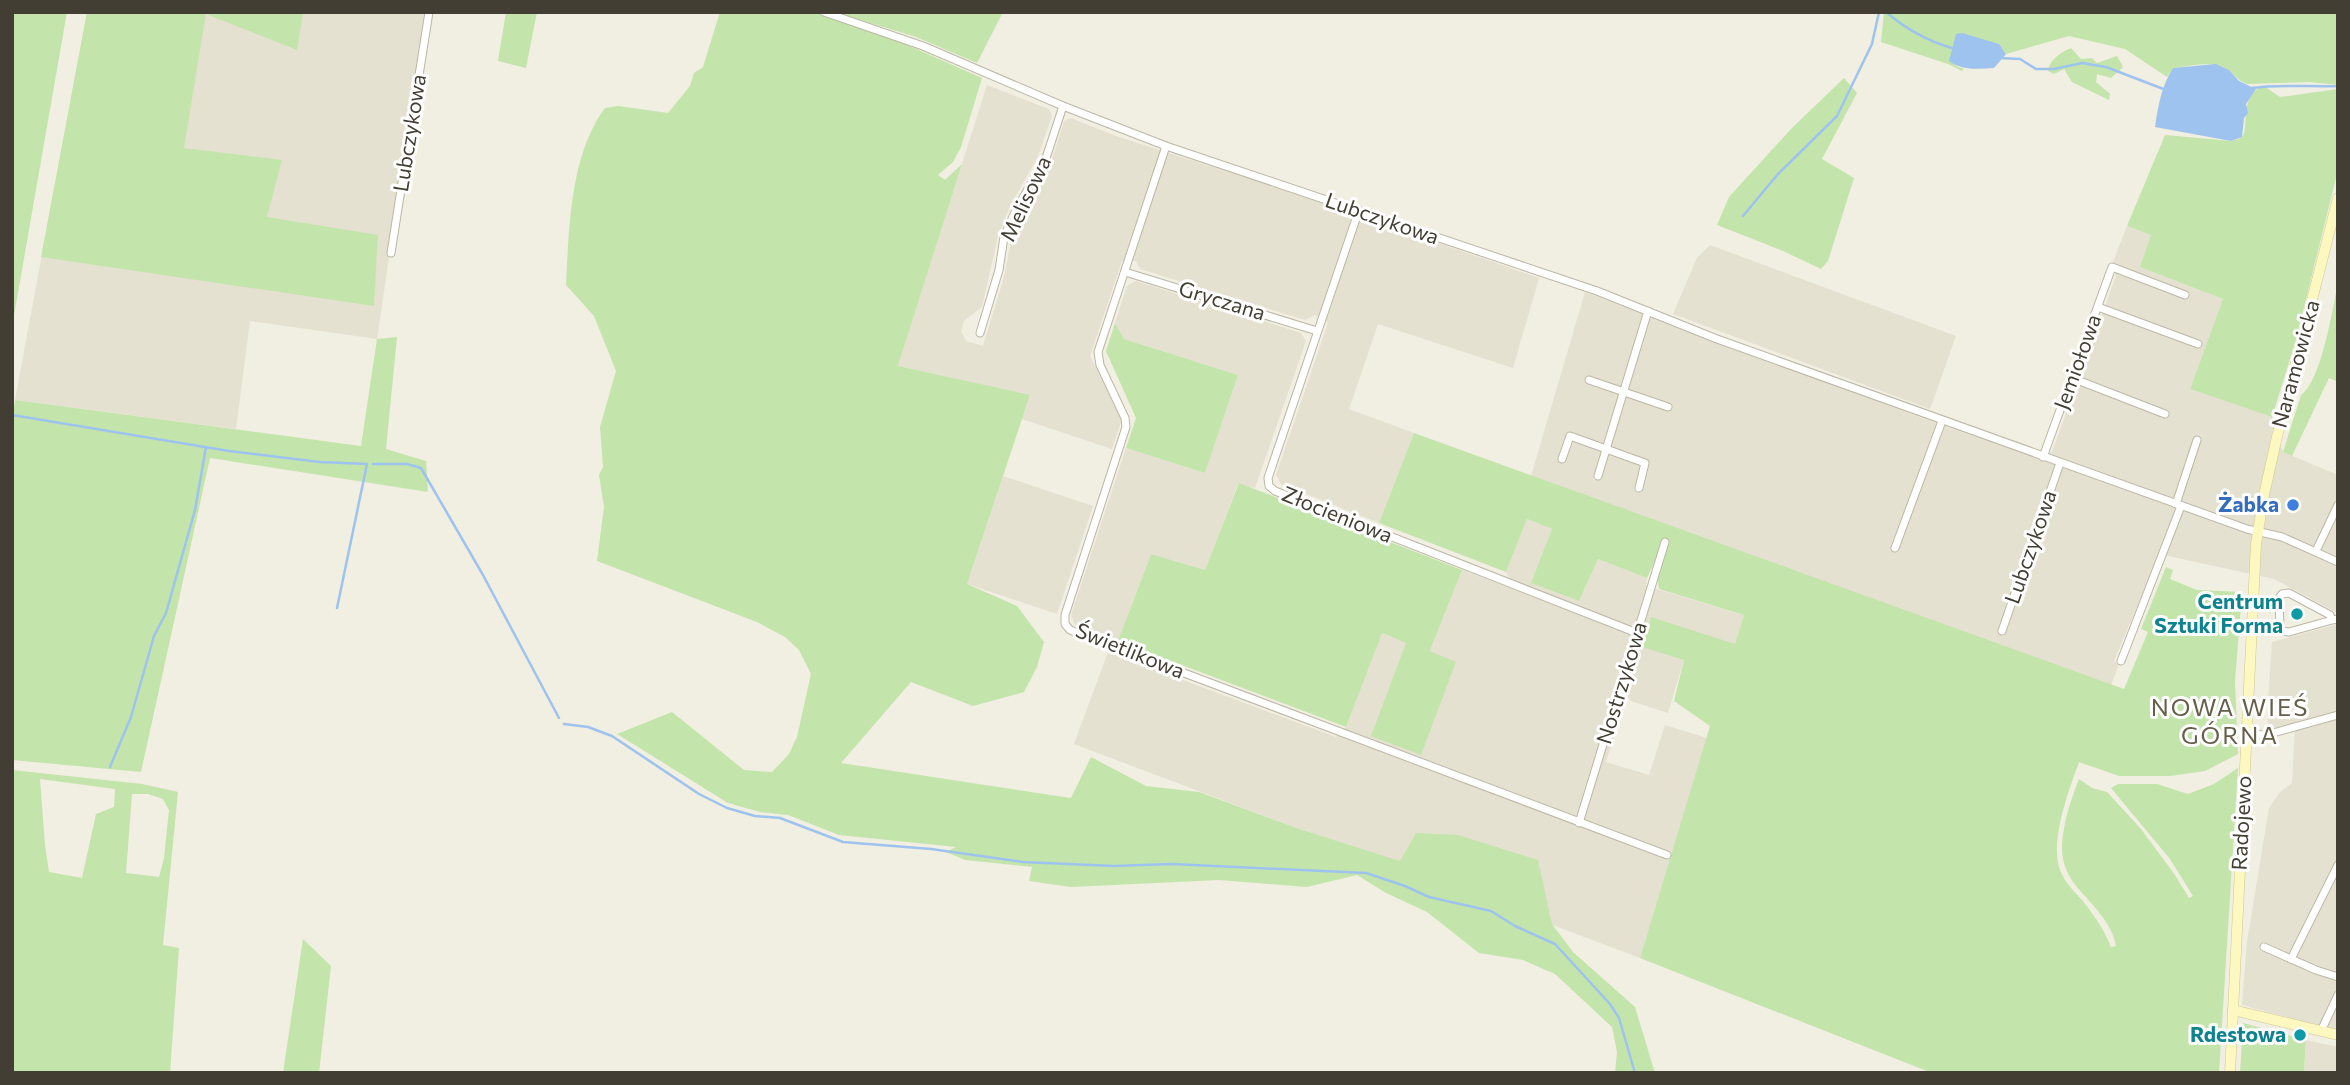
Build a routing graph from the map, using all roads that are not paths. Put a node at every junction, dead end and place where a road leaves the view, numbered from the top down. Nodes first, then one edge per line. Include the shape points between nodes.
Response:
1 (429, 12) edge
2 (824, 12) edge
3 (1063, 106) junction
4 (1166, 146) junction
5 (2338, 198) edge
6 (1359, 210) junction
7 (391, 253) dead end
8 (1125, 272) junction
9 (2185, 295) dead end
10 (2098, 307) junction
11 (1648, 312) junction
12 (1317, 331) junction
13 (980, 333) dead end
14 (2198, 344) dead end
15 (2072, 378) junction
16 (1589, 380) dead end
17 (1625, 391) junction
18 (1668, 407) dead end
19 (2165, 414) dead end
20 (1942, 421) junction
21 (2197, 440) dead end
22 (1608, 449) junction
23 (2043, 457) junction
24 (1562, 459) dead end
25 (2060, 463) junction
26 (1598, 476) dead end
27 (1639, 488) dead end
28 (2178, 505) junction
29 (2338, 505) edge
30 (2258, 531) junction
31 (1665, 542) dead end
32 (1895, 548) dead end
33 (2316, 551) junction
34 (2338, 562) edge
35 (2335, 620) edge
36 (2002, 632) dead end
37 (1637, 633) junction
38 (2121, 661) dead end
39 (2338, 715) edge
40 (2246, 734) junction
41 (1579, 824) junction
42 (1667, 855) dead end
43 (2338, 864) edge
44 (2264, 947) dead end
45 (2291, 959) junction
46 (2338, 977) edge
47 (2338, 995) edge
48 (2233, 1010) junction
49 (2321, 1031) junction
50 (2338, 1035) edge
51 (2230, 1073) edge

1 - 7 street, Lubczykowa
2 - 3 street, Lubczykowa via 923,46
3 - 4 street, Lubczykowa
3 - 13 street, Melisowa via 1046,158 1004,237
4 - 6 street, Lubczykowa
4 - 8 street, Świetlikowa
5 - 30 street, Naramowicka via 2276,441
6 - 11 street, Lubczykowa
6 - 12 street, Złocieniowa
8 - 12 street, Gryczana
8 - 41 street, Świetlikowa via 1098,352 1126,426 1065,624 1070,630
9 - 10 street, Jemiołowa via 2112,267
10 - 14 street
10 - 15 street, Jemiołowa
11 - 17 street
11 - 20 street, Lubczykowa
12 - 37 street, Złocieniowa via 1269,486
15 - 19 street
15 - 23 street, Jemiołowa
16 - 17 street
17 - 18 street
17 - 22 street
20 - 23 street, Lubczykowa
20 - 32 street
21 - 28 street
22 - 24 street via 1570,436
22 - 26 street
22 - 27 street via 1645,463
23 - 25 street, Lubczykowa
25 - 28 street, Lubczykowa
25 - 36 street, Lubczykowa
28 - 30 street, Lubczykowa
28 - 38 street
29 - 33 street
30 - 33 street, Lubczykowa
30 - 40 street, Radojewo
31 - 37 street, Nostrzykowa
33 - 34 street, Lubczykowa
35 - 35 street via 2283,631 2279,598 2289,593
37 - 41 street, Nostrzykowa
39 - 40 street via 2266,734
40 - 48 street, Radojewo
41 - 42 street, Świetlikowa
43 - 45 street
44 - 45 street
45 - 46 street
47 - 49 street
48 - 49 street
48 - 51 street, Radojewo
49 - 50 street

